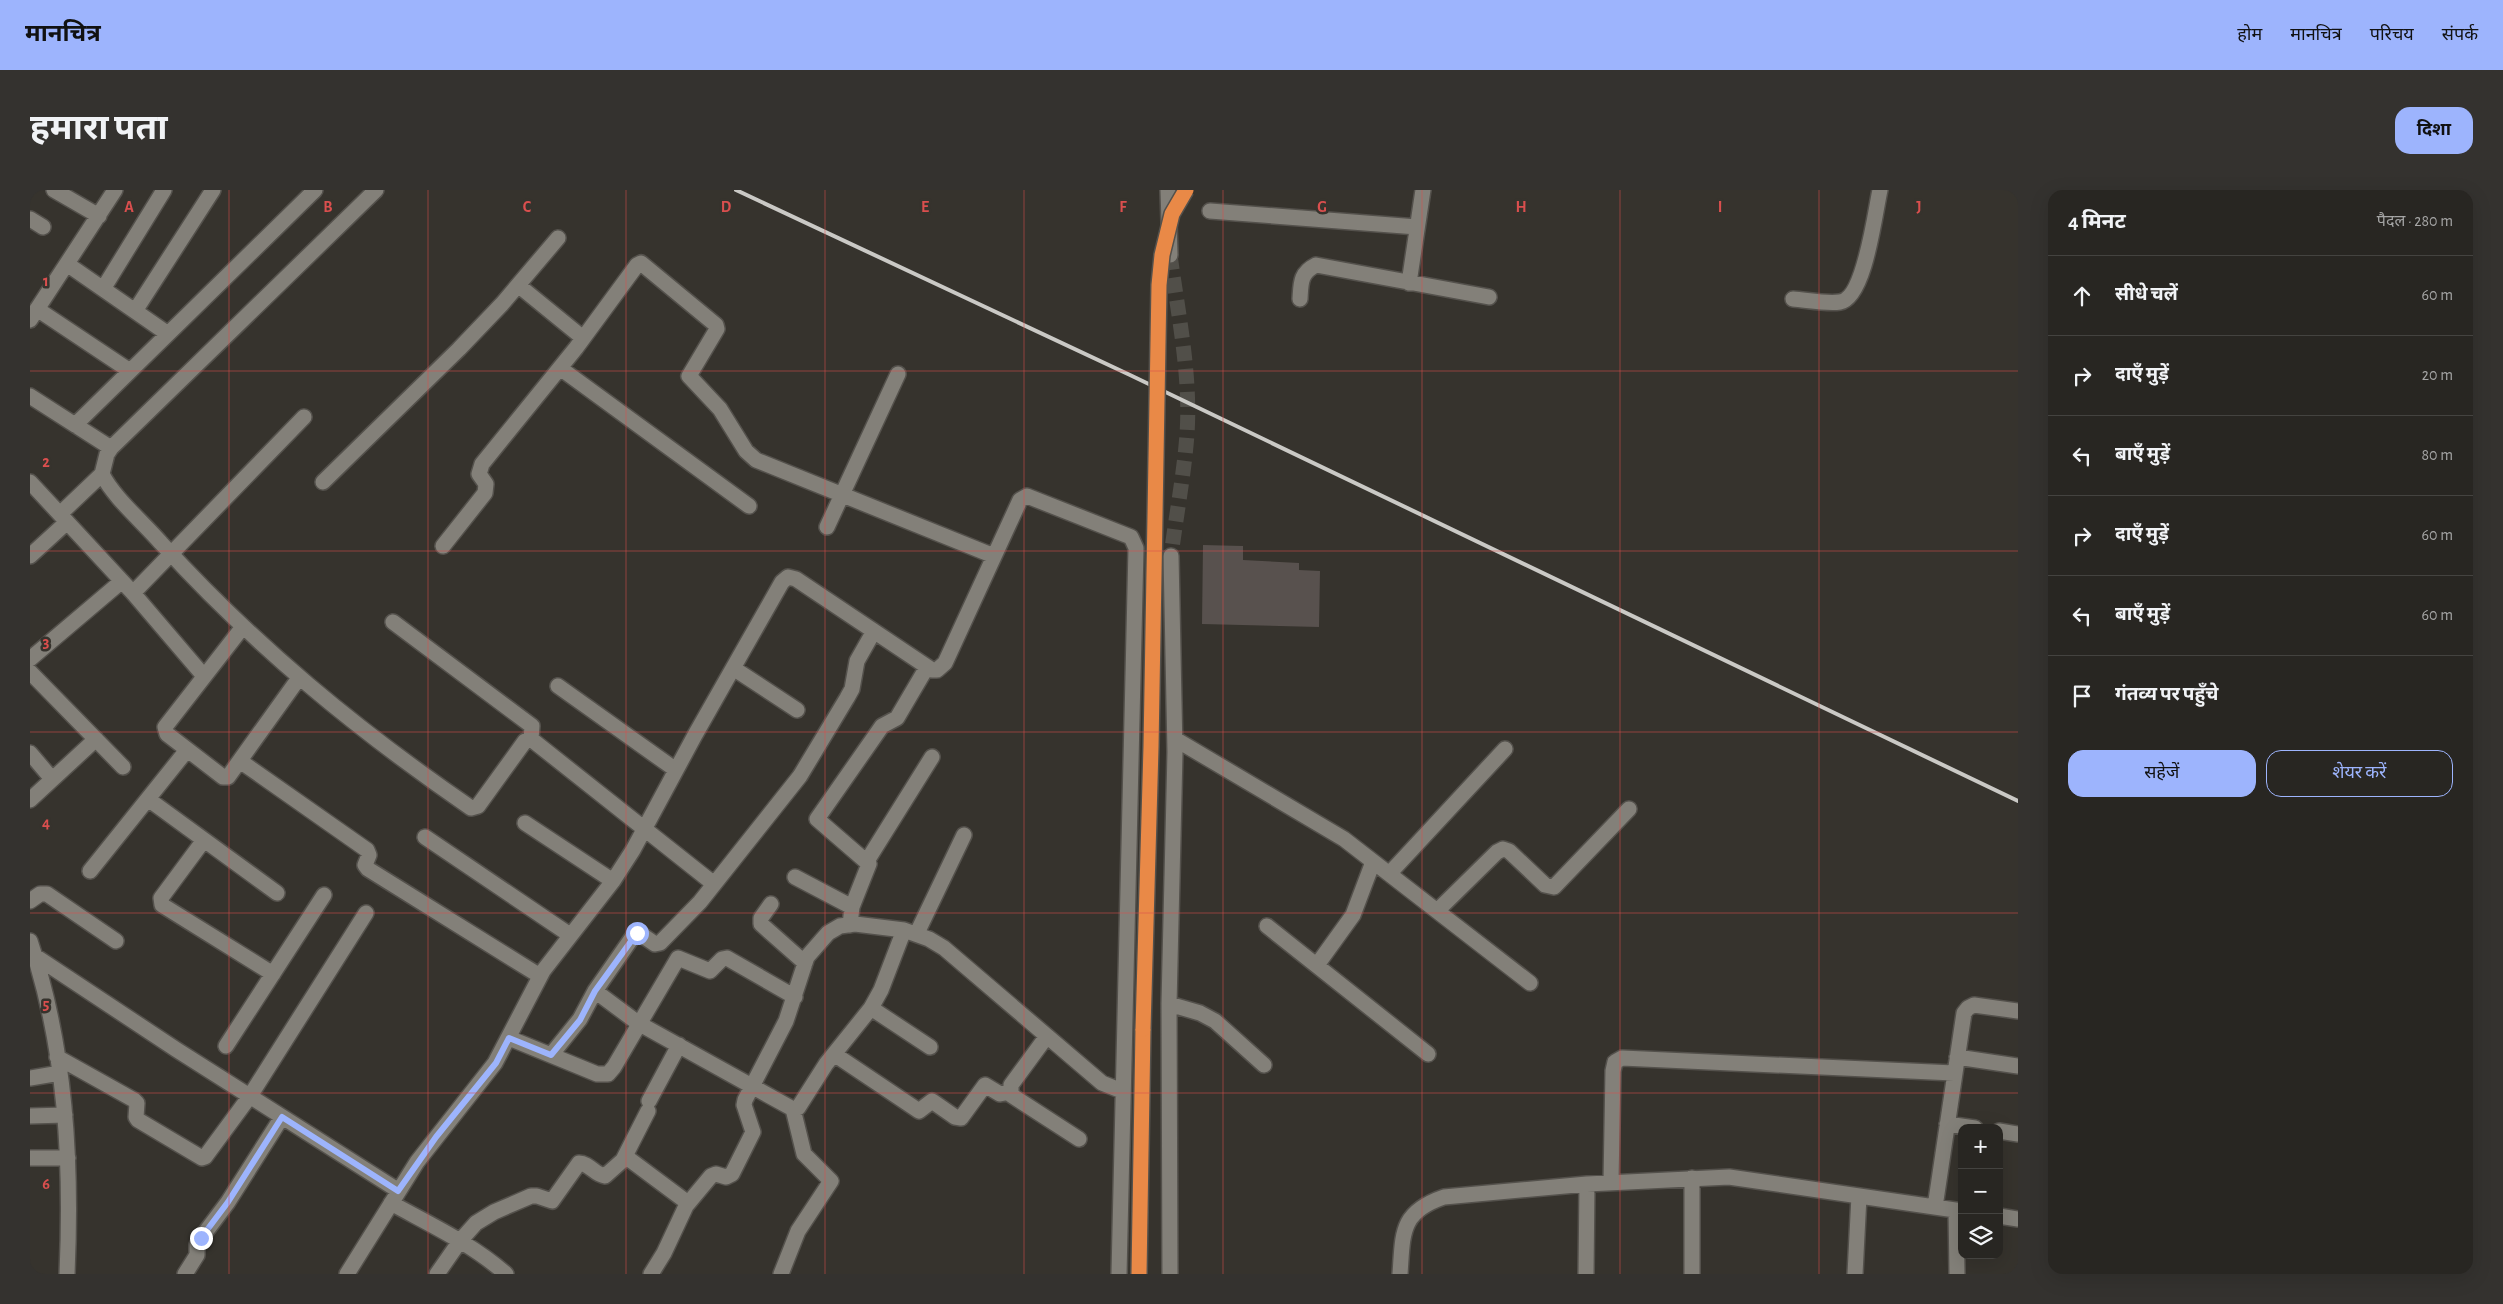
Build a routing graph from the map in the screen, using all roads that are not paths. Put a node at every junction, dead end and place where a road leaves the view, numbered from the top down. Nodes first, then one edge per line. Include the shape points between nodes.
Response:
1 (54, 190) edge
2 (115, 190) edge
3 (164, 190) edge
4 (213, 190) edge
5 (315, 190) edge
6 (376, 190) edge
7 (1168, 190) edge
8 (1186, 190) edge
9 (1424, 190) edge
10 (1880, 190) edge
11 (1210, 212) dead end
12 (99, 216) junction
13 (1417, 227) junction
14 (558, 238) dead end
15 (1170, 255) tunnel mouth
16 (67, 264) junction
17 (1408, 282) junction
18 (518, 285) junction
19 (103, 289) junction
20 (1489, 297) dead end
21 (1300, 299) dead end
22 (1794, 299) dead end
23 (135, 311) junction
24 (34, 315) edge
25 (168, 334) junction
26 (583, 338) junction
27 (560, 368) junction
28 (130, 372) junction
29 (898, 374) dead end
30 (30, 396) edge
31 (304, 417) dead end
32 (75, 425) junction
33 (111, 448) junction
34 (102, 474) junction
35 (30, 482) edge
36 (323, 482) dead end
37 (843, 493) junction
38 (749, 506) dead end
39 (64, 518) junction
40 (827, 527) dead end
41 (443, 546) dead end
42 (171, 554) junction
43 (30, 556) edge
44 (994, 556) junction
45 (1171, 556) tunnel mouth
46 (122, 581) junction
47 (133, 593) junction
48 (393, 622) dead end
49 (242, 628) junction
50 (874, 631) junction
51 (30, 659) edge
52 (927, 667) junction
53 (733, 668) junction
54 (30, 672) edge
55 (204, 675) junction
56 (299, 678) junction
57 (558, 686) dead end
58 (797, 710) dead end
59 (96, 739) junction
60 (531, 739) junction
61 (1175, 739) junction
62 (1505, 749) dead end
63 (187, 750) junction
64 (30, 753) edge
65 (932, 757) dead end
66 (240, 761) junction
67 (123, 766) dead end
68 (676, 770) junction
69 (52, 779) junction
70 (148, 799) junction
71 (30, 800) edge
72 (1629, 809) dead end
73 (525, 823) dead end
74 (644, 828) junction
75 (964, 836) dead end
76 (425, 837) dead end
77 (204, 840) junction
78 (867, 861) junction
79 (1373, 862) junction
80 (90, 871) dead end
81 (1389, 874) junction
82 (794, 877) dead end
83 (612, 881) junction
84 (714, 884) junction
85 (277, 893) dead end
86 (324, 896) dead end
87 (30, 901) edge
88 (771, 904) dead end
89 (852, 907) junction
90 (1437, 911) junction
91 (366, 913) dead end
92 (850, 925) junction
93 (1267, 926) dead end
94 (911, 932) junction
95 (570, 935) junction
96 (116, 942) dead end
97 (32, 949) edge
98 (805, 963) junction
99 (1317, 965) junction
100 (273, 974) junction
101 (540, 976) junction
102 (1530, 983) dead end
103 (37, 987) edge
104 (595, 991) junction
105 (795, 997) junction
106 (1169, 1004) junction
107 (871, 1008) junction
108 (2018, 1011) edge
109 (638, 1023) junction
110 (1047, 1036) junction
111 (509, 1038) junction
112 (226, 1046) dead end
113 (679, 1046) junction
114 (930, 1047) dead end
115 (834, 1054) junction
116 (1428, 1054) dead end
117 (551, 1055) junction
118 (57, 1057) junction
119 (1957, 1057) junction
120 (1264, 1065) dead end
121 (2018, 1066) edge
122 (60, 1073) junction
123 (1954, 1074) junction
124 (30, 1078) edge
125 (752, 1085) junction
126 (1122, 1091) junction
127 (1010, 1092) junction
128 (250, 1096) junction
129 (793, 1109) junction
130 (65, 1115) junction
131 (30, 1116) edge
132 (282, 1117) junction
133 (1947, 1124) junction
134 (1958, 1126) edge
135 (2003, 1132) edge
136 (2018, 1134) edge
137 (1079, 1139) dead end
138 (30, 1158) edge
139 (68, 1158) junction
140 (623, 1160) junction
141 (1692, 1178) junction
142 (1611, 1183) junction
143 (1587, 1184) junction
144 (1859, 1196) junction
145 (395, 1197) junction
146 (688, 1203) junction
147 (1935, 1207) junction
148 (1958, 1210) edge
149 (1959, 1214) edge
150 (2003, 1217) edge
151 (2018, 1219) edge
152 (460, 1241) junction
153 (67, 1274) edge
154 (185, 1274) edge
155 (347, 1274) edge
156 (437, 1274) edge
157 (506, 1274) edge
158 (651, 1274) edge
159 (781, 1274) edge
160 (1119, 1274) edge
161 (1139, 1274) edge
162 (1170, 1274) edge
163 (1400, 1274) edge
164 (1586, 1274) edge
165 (1692, 1274) edge
166 (1855, 1274) edge
167 (1957, 1274) edge

1 - 12 street
2 - 12 street
3 - 19 street
4 - 23 street
5 - 25 street
6 - 33 street
7 - 15 street
8 - 161 highway, bridge via 1172,214 1159,285
9 - 13 street
10 - 22 street via 1864,266 1849,298 1840,302
11 - 13 street
12 - 16 street
13 - 17 street
14 - 18 street
16 - 19 street
16 - 24 street
17 - 20 street
17 - 21 street via 1316,265 1302,276
18 - 26 street
18 - 36 street via 459,349
19 - 23 street
23 - 25 street
24 - 28 street
25 - 28 street
26 - 27 street
26 - 37 street via 637,265 645,264 716,325 717,329 688,376 720,409 751,457
27 - 38 street
27 - 41 street via 479,469 486,484 485,493
28 - 32 street
29 - 37 street
30 - 32 street
31 - 42 street
32 - 33 street
33 - 34 street via 106,454
34 - 39 street
34 - 42 street
35 - 39 street
37 - 40 street
37 - 44 street
39 - 43 street
39 - 46 street
42 - 47 street
42 - 49 street
44 - 52 street via 945,663 937,670
44 - 126 street via 1020,500 1027,496 1131,537 1136,548
45 - 61 street
46 - 47 street
46 - 51 street
47 - 55 street
48 - 60 street via 532,726
49 - 55 street
49 - 56 street
50 - 52 street
50 - 53 street via 796,579 788,577 782,582
50 - 84 street via 857,661 852,689 800,776
52 - 78 street via 897,718 882,726 817,819
53 - 58 street
53 - 68 street
54 - 59 street
55 - 63 street via 165,728 166,734
56 - 60 street via 404,762 471,808 478,806 525,741
56 - 66 street
57 - 68 street
59 - 67 street
59 - 69 street
60 - 74 street
61 - 79 street via 1329,829
61 - 106 street
62 - 81 street
63 - 66 street via 226,777
63 - 70 street
64 - 69 street
65 - 78 street
66 - 101 street via 367,850 369,856 365,865 368,869
68 - 74 street
69 - 71 street
70 - 77 street
70 - 80 street
72 - 90 street via 1554,887 1545,885 1503,849
73 - 83 street
74 - 83 street
74 - 84 street
75 - 94 street
76 - 95 street
77 - 85 street
77 - 100 street via 161,898 162,905
78 - 89 street via 869,869
79 - 81 street
79 - 99 street via 1353,915
81 - 90 street
82 - 89 street
83 - 95 street
84 - 104 street via 693,911 660,943 655,944 639,933 634,935
86 - 100 street
87 - 96 street via 40,894 47,894
88 - 98 street via 761,918 761,924
89 - 92 street
90 - 102 street
91 - 128 street
92 - 94 street
92 - 98 street via 828,933
93 - 99 street
94 - 107 street
94 - 110 street via 944,948
95 - 101 street
97 - 103 street
97 - 128 street
98 - 105 street
99 - 116 street
100 - 112 street
101 - 111 street
103 - 118 street
104 - 109 street
104 - 117 street via 580,1020
105 - 109 street via 727,958 710,971 678,958
105 - 125 street
106 - 120 street via 1215,1021
106 - 162 street
107 - 114 street
107 - 115 street
108 - 119 street via 1974,1005 1968,1008 1964,1013
109 - 113 street
109 - 117 street via 608,1074 597,1074
110 - 126 street via 1107,1087
110 - 127 street via 1011,1085
111 - 117 street
111 - 145 street via 496,1063 436,1137
113 - 125 street
113 - 140 street
115 - 127 street via 919,1111 932,1101 961,1118 985,1085 1000,1094
115 - 129 street via 801,1105
118 - 122 street
118 - 128 street via 134,1100 138,1120 202,1158
119 - 121 street
119 - 123 street
122 - 124 street
122 - 130 street
123 - 133 street
123 - 142 street via 1622,1058 1615,1062 1613,1071
125 - 129 street
125 - 146 street via 744,1105 753,1132 732,1174 711,1176
126 - 160 street
127 - 137 street
128 - 132 street
129 - 159 street via 804,1154 831,1180 798,1231
130 - 131 street
130 - 139 street
132 - 145 street
132 - 154 street via 201,1238 197,1255
133 - 134 street
133 - 147 street
135 - 136 street
138 - 139 street
139 - 153 street
140 - 146 street via 629,1159
140 - 152 street via 605,1176 579,1163 555,1200 531,1196 476,1223
141 - 142 street
141 - 144 street via 1737,1178
141 - 165 street
142 - 143 street
143 - 163 street via 1444,1197 1427,1202 1411,1214 1403,1237
143 - 164 street
144 - 147 street
144 - 166 street
145 - 152 street
145 - 155 street
146 - 158 street
147 - 148 street
149 - 167 street
150 - 151 street
152 - 156 street
152 - 157 street

